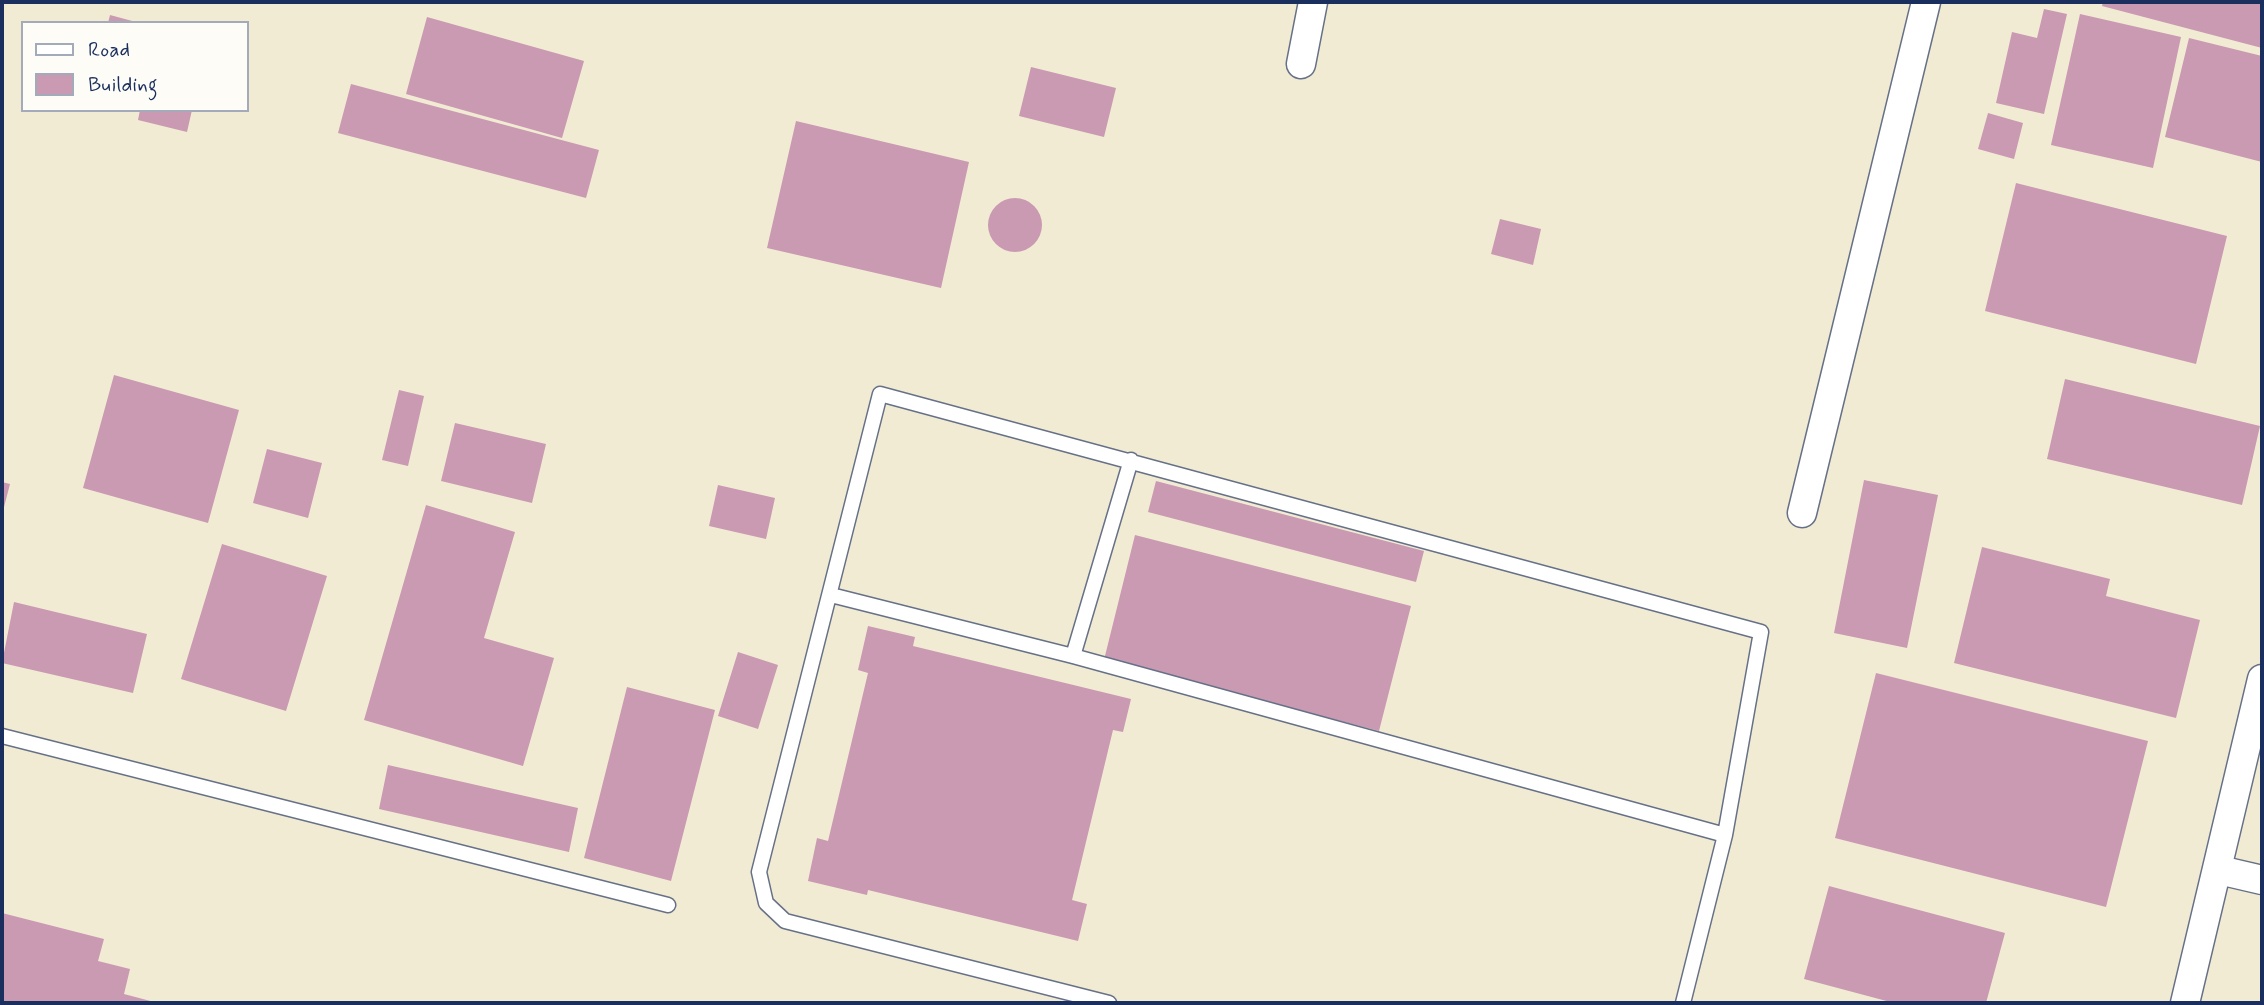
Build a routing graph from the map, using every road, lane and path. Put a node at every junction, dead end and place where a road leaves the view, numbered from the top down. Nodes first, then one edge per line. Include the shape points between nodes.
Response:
1 (1313, 2) edge
2 (1926, 2) edge
3 (1301, 64) dead end
4 (1131, 460) junction
5 (1802, 513) dead end
6 (831, 595) junction
7 (1073, 656) junction
8 (2262, 679) edge
9 (2, 736) edge
10 (1725, 835) junction
11 (2219, 870) junction
12 (2262, 880) edge
13 (668, 905) dead end
14 (1109, 1003) edge
15 (1683, 1003) edge
16 (2185, 1003) edge

1 - 3 street
2 - 5 street
4 - 6 lane via 880,394
4 - 7 lane
4 - 10 lane via 1761,632
6 - 7 lane
6 - 14 lane via 759,872 766,903 786,921
7 - 10 lane
8 - 11 street
9 - 13 lane
10 - 15 lane
11 - 12 street
11 - 16 street

